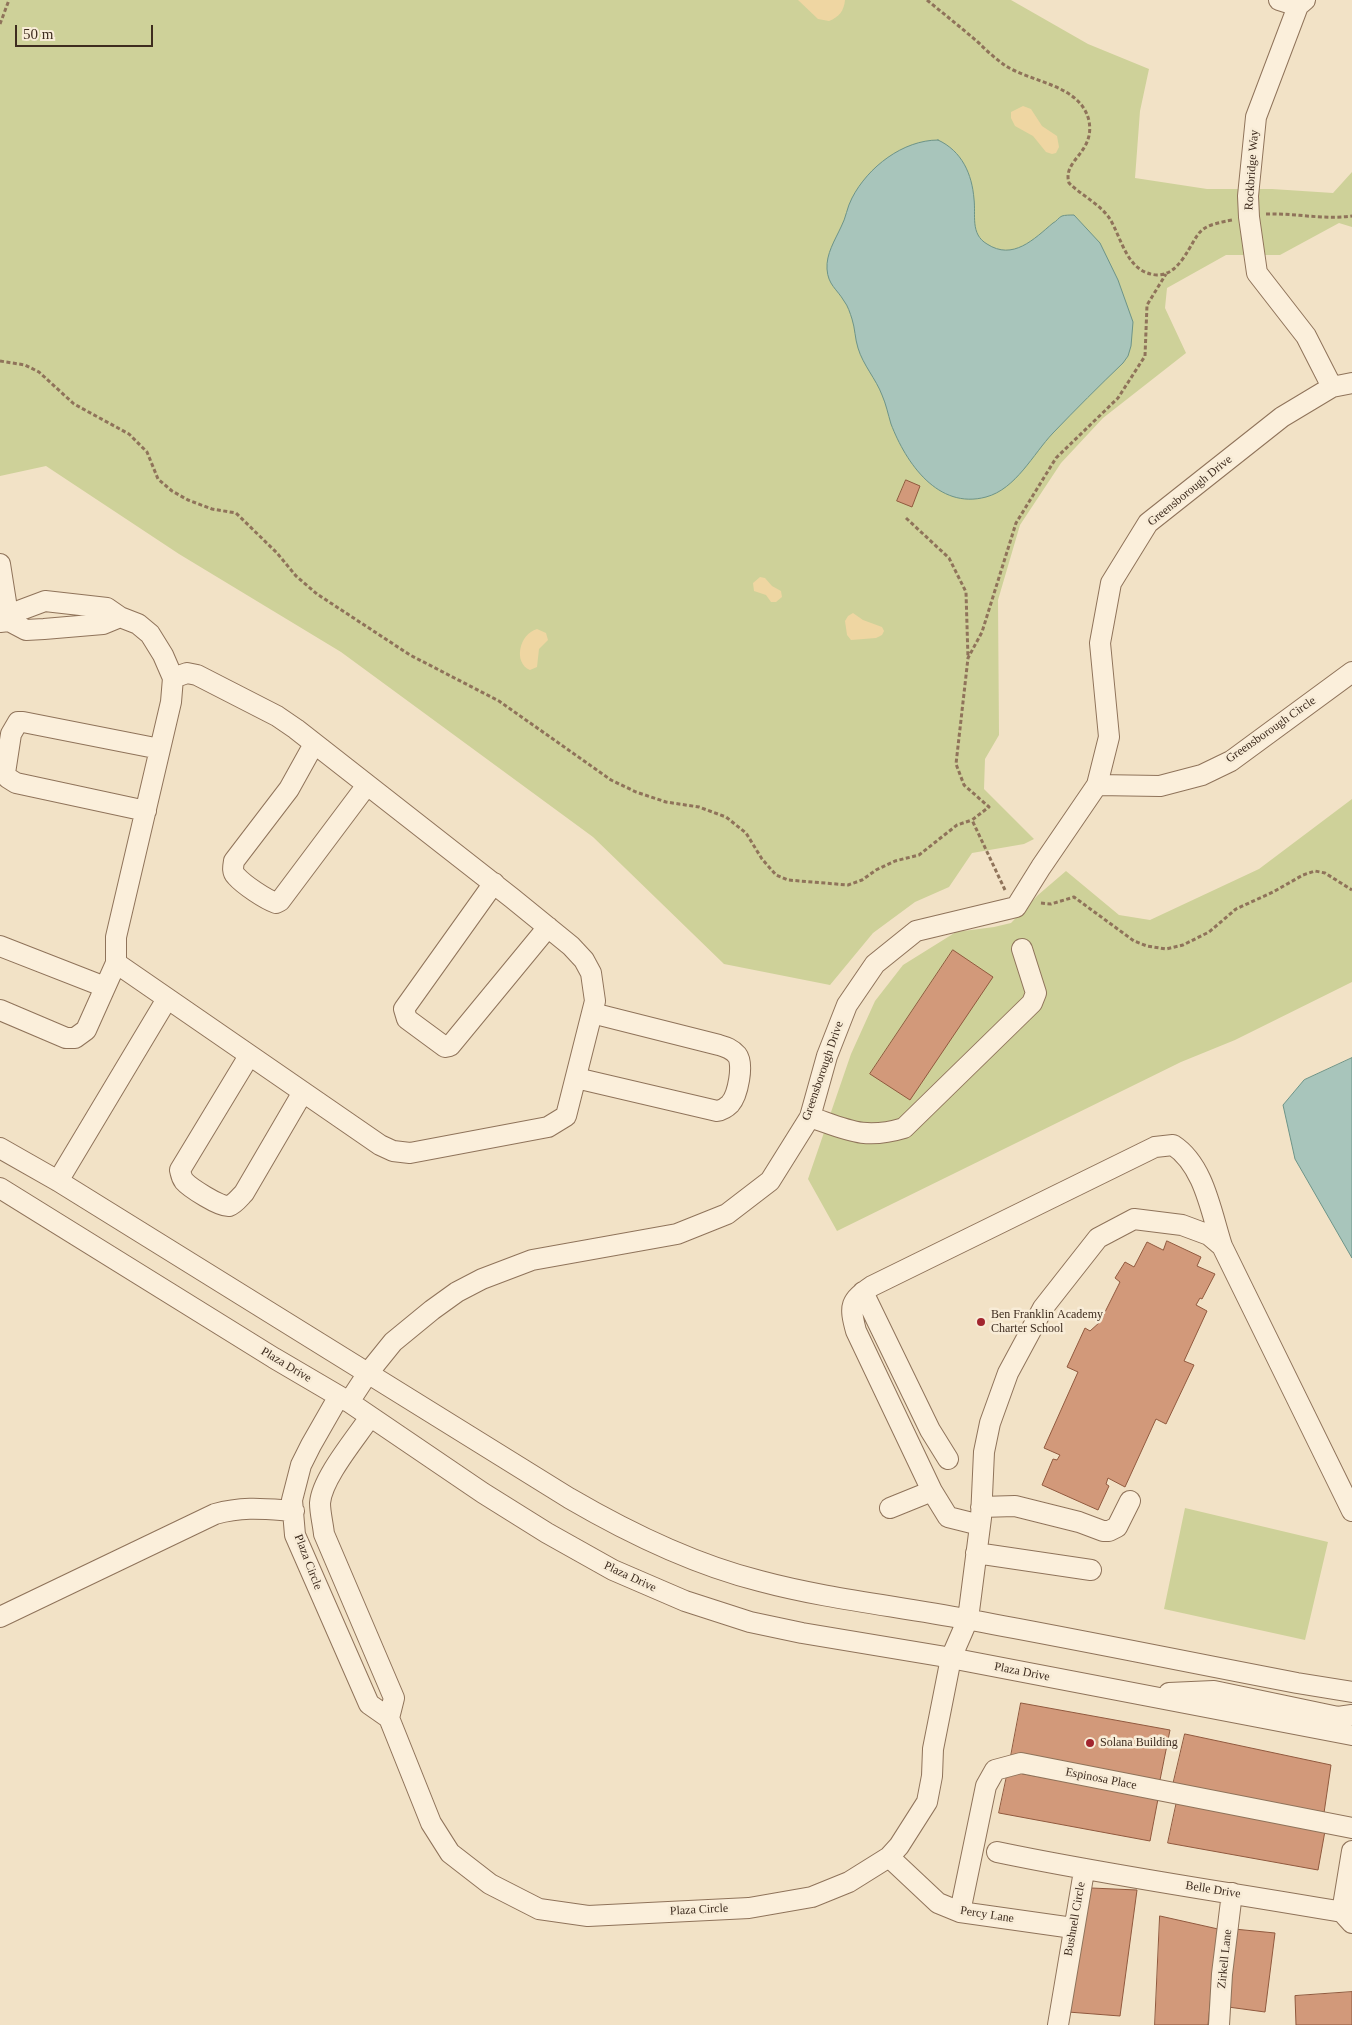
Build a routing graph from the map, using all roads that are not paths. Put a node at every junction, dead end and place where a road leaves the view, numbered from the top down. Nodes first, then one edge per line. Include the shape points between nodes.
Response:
1 (1279, 0) edge
2 (1301, 3) edge
3 (1352, 383) edge
4 (1332, 387) junction
5 (0, 564) edge
6 (68, 603) junction
7 (120, 616) junction
8 (5, 622) edge
9 (70, 627) junction
10 (1352, 672) edge
11 (173, 678) junction
12 (314, 744) junction
13 (160, 749) junction
14 (367, 785) junction
15 (1097, 785) junction
16 (146, 811) junction
17 (494, 883) junction
18 (548, 927) junction
19 (0, 946) edge
20 (1022, 949) dead end
21 (116, 963) junction
22 (105, 987) junction
23 (167, 999) junction
24 (0, 1010) edge
25 (592, 1014) junction
26 (249, 1056) junction
27 (576, 1078) junction
28 (303, 1092) junction
29 (810, 1117) junction
30 (0, 1148) edge
31 (58, 1181) junction
32 (0, 1188) edge
33 (1222, 1246) junction
34 (863, 1292) junction
35 (368, 1373) junction
36 (344, 1399) junction
37 (370, 1417) junction
38 (948, 1459) dead end
39 (932, 1491) junction
40 (1130, 1501) dead end
41 (890, 1508) dead end
42 (981, 1510) junction
43 (1352, 1510) edge
44 (294, 1511) junction
45 (976, 1553) junction
46 (1091, 1570) dead end
47 (0, 1617) edge
48 (968, 1619) junction
49 (951, 1658) junction
50 (1352, 1692) edge
51 (1137, 1695) junction
52 (1352, 1715) edge
53 (389, 1718) junction
54 (1352, 1735) edge
55 (1352, 1828) edge
56 (1352, 1851) edge
57 (997, 1852) dead end
58 (889, 1857) junction
59 (1084, 1871) junction
60 (1232, 1893) junction
61 (960, 1912) junction
62 (1347, 1918) edge
63 (1073, 1928) junction
64 (1058, 2025) edge
65 (1219, 2025) edge

1 - 2 street
2 - 4 street, Rockbridge Way via 1256,117 1249,216 1257,273 1306,336
3 - 4 street, Greensborough Drive
4 - 15 street, Greensborough Drive via 1282,417 1148,523 1111,583 1100,643 1108,738
5 - 8 street
6 - 7 street via 107,608
6 - 8 street via 45,601 31,605
6 - 9 street
7 - 9 street via 103,624
7 - 11 street via 150,634
8 - 9 street via 26,630
10 - 15 street, Greensborough Circle via 1231,760 1202,775 1160,786
11 - 12 street via 187,673 197,675 277,716
11 - 13 street
12 - 14 street
12 - 14 street via 289,789 234,861 235,876 269,901 280,901
13 - 16 street
13 - 16 street via 23,722 18,722 11,734 5,773 16,783
14 - 17 street
15 - 29 street, Greensborough Drive via 1016,907 916,931 875,964 847,1005 827,1056
16 - 21 street via 116,937
17 - 18 street
17 - 18 street via 404,1009 407,1019 444,1047 450,1046
18 - 25 street via 584,960 591,973 595,1001
19 - 22 street
20 - 29 street via 1036,993 1032,1003 904,1128 884,1134 859,1134
21 - 22 street
21 - 23 street
22 - 24 street via 86,1030 75,1038 66,1038
23 - 26 street
23 - 31 street
25 - 27 street
25 - 27 street via 729,1048 737,1055 742,1068 732,1101 717,1111
26 - 28 street
26 - 28 street via 180,1170 185,1182 221,1206 235,1202 244,1193
27 - 28 street via 566,1116 548,1127 410,1153 380,1145
29 - 35 street, Greensborough Drive via 770,1181 727,1214 677,1234 532,1260 482,1279 457,1292 411,1326
30 - 31 street
31 - 35 street
32 - 36 street, Plaza Drive
33 - 34 street via 1204,1191 1189,1159 1173,1145 1166,1145 1155,1147
33 - 42 street, Plaza Circle via 1209,1235 1182,1225 1134,1219 1098,1238 1044,1308 1008,1373 984,1452
33 - 43 street
34 - 38 street via 930,1430
34 - 39 street via 852,1306 856,1331
35 - 36 street, Greensborough Drive
35 - 48 street via 589,1510 672,1551 761,1582
36 - 37 street, Plaza Drive
36 - 44 street, Plaza Circle via 311,1444 292,1500
37 - 49 street, Plaza Drive via 547,1533 597,1562 656,1589 750,1622
37 - 53 street, Plaza Circle via 333,1470 320,1502 324,1534 394,1698
39 - 41 street
39 - 42 street via 948,1517
40 - 42 street via 1117,1527 1109,1531 1015,1506
42 - 45 street, Plaza Circle
44 - 47 street via 252,1507 215,1514
44 - 53 street, Plaza Circle via 296,1535 370,1704
45 - 46 street
45 - 48 street, Plaza Circle
48 - 49 street, Plaza Circle
48 - 50 street
49 - 51 street, Plaza Drive
49 - 58 street, Plaza Circle via 933,1749 927,1802
51 - 52 street via 1214,1691 1338,1717
51 - 54 street, Plaza Drive
53 - 58 street, Plaza Circle via 430,1824 450,1852 490,1884 539,1910 588,1916 749,1908 812,1898 849,1882
55 - 61 street, Espinosa Place via 1021,1763 995,1770 986,1786
56 - 62 street, Belle Drive
57 - 59 street, Bushnell Circle
58 - 61 street, Percy Lane via 938,1903
59 - 60 street, Belle Drive
59 - 63 street, Bushnell Circle
60 - 62 street, Belle Drive
60 - 65 street, Zirkell Lane
61 - 63 street, Percy Lane
63 - 64 street, Bushnell Circle

